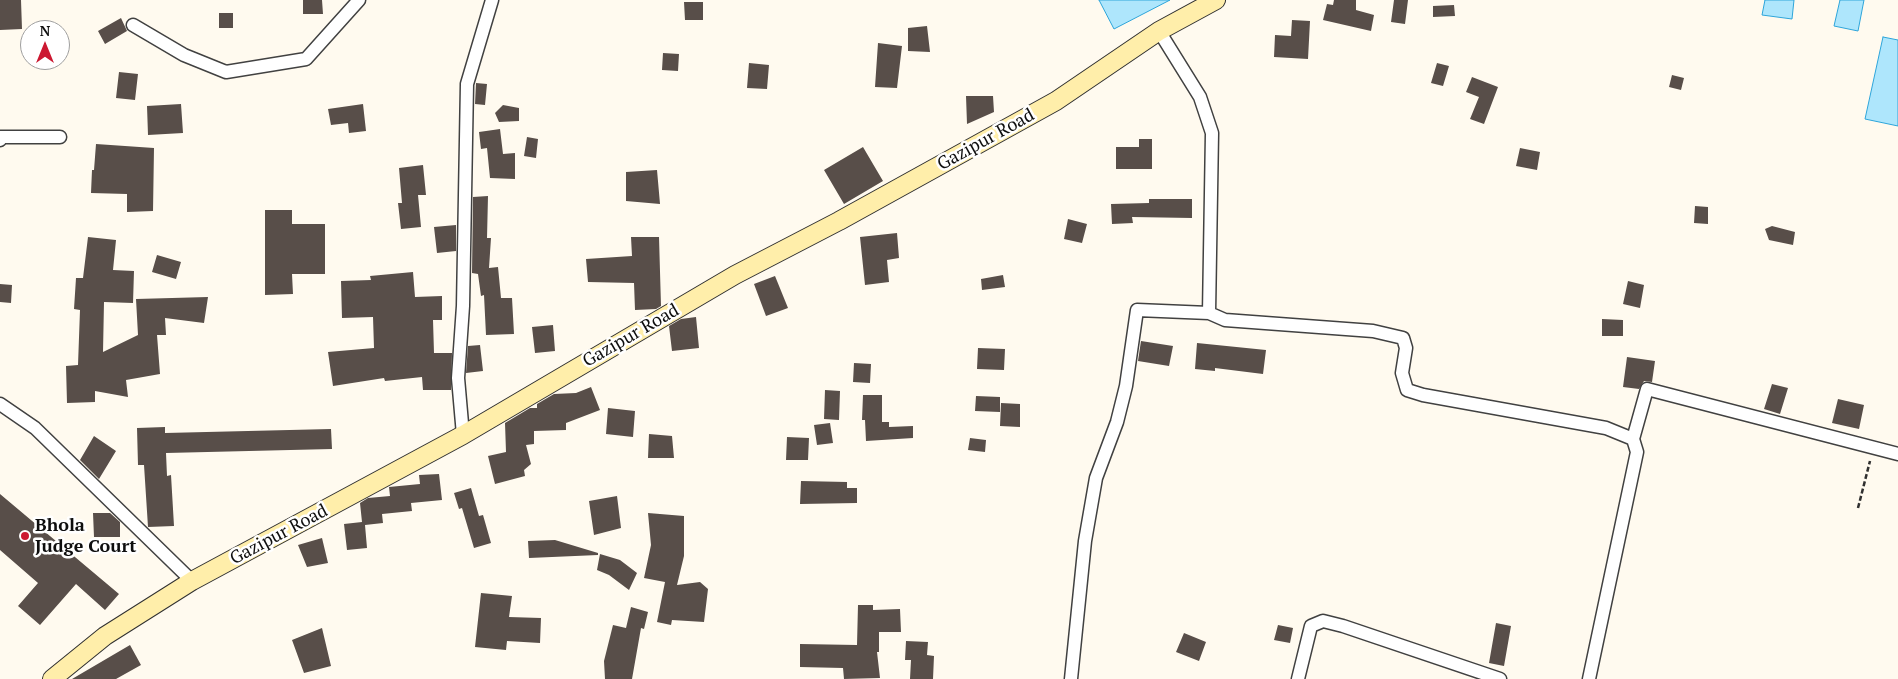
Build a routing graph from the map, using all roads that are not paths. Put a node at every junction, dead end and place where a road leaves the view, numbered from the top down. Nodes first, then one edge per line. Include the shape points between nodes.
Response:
1 (359, 0) edge
2 (492, 0) edge
3 (1216, 0) edge
4 (133, 25) dead end
5 (1159, 31) junction
6 (60, 137) dead end
7 (0, 140) edge
8 (1209, 312) junction
9 (0, 404) edge
10 (463, 435) junction
11 (1633, 439) junction
12 (1898, 454) edge
13 (192, 582) junction
14 (52, 679) edge
15 (1071, 679) edge
16 (1298, 679) edge
17 (1500, 679) edge
18 (1589, 679) edge

1 - 4 street via 306,59 226,72 184,54
2 - 10 street via 467,84 463,306 458,378
3 - 5 street, Gazipur Road
5 - 8 street via 1200,97 1212,132
5 - 10 street, Gazipur Road via 1056,101 839,221 735,274
6 - 7 street via 1,137
8 - 11 street via 1225,320 1373,331 1403,338 1406,348 1402,373 1407,390 1606,428
8 - 15 street via 1137,310 1126,386 1117,422 1096,478
9 - 13 street via 35,428
10 - 13 street, Gazipur Road
11 - 12 street via 1647,388
11 - 18 street via 1637,452
13 - 14 street, Gazipur Road via 105,636
16 - 17 street via 1311,626 1323,621

